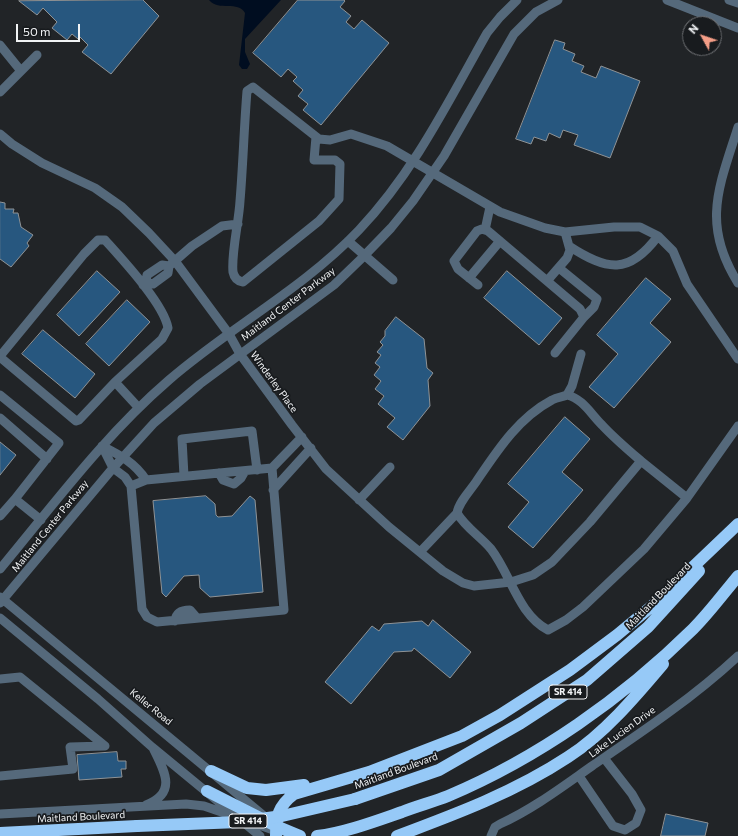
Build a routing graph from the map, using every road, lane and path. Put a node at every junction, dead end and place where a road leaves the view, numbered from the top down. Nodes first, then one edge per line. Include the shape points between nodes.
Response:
1 (516, 0) edge
2 (558, 0) edge
3 (667, 0) edge
4 (729, 0) edge
5 (738, 3) edge
6 (738, 28) edge
7 (0, 45) edge
8 (37, 55) dead end
9 (21, 71) junction
10 (0, 92) edge
11 (738, 127) edge
12 (0, 134) edge
13 (316, 137) junction
14 (415, 160) junction
15 (434, 172) junction
16 (490, 207) junction
17 (238, 224) junction
18 (485, 230) junction
19 (565, 232) junction
20 (658, 236) junction
21 (348, 241) junction
22 (500, 241) junction
23 (569, 246) junction
24 (364, 257) junction
25 (172, 264) junction
26 (559, 268) junction
27 (470, 278) junction
28 (393, 280) dead end
29 (547, 281) junction
30 (144, 283) junction
31 (738, 283) edge
32 (478, 285) dead end
33 (583, 318) junction
34 (229, 334) junction
35 (555, 353) dead end
36 (240, 354) junction
37 (581, 354) dead end
38 (738, 359) edge
39 (116, 382) junction
40 (0, 395) edge
41 (566, 395) junction
42 (138, 407) junction
43 (0, 418) edge
44 (738, 426) edge
45 (302, 437) junction
46 (102, 446) junction
47 (311, 448) junction
48 (123, 456) junction
49 (47, 459) junction
50 (641, 461) junction
51 (390, 467) dead end
52 (113, 468) junction
53 (272, 468) junction
54 (257, 470) junction
55 (184, 476) junction
56 (146, 480) junction
57 (131, 486) junction
58 (274, 490) junction
59 (686, 498) junction
60 (14, 499) junction
61 (358, 500) junction
62 (457, 513) junction
63 (0, 516) edge
64 (41, 520) junction
65 (738, 525) edge
66 (420, 552) junction
67 (0, 569) edge
68 (738, 576) edge
69 (511, 582) junction
70 (1, 600) edge
71 (0, 618) edge
72 (692, 629) junction
73 (738, 656) edge
74 (0, 679) edge
75 (152, 747) junction
76 (604, 758) junction
77 (211, 771) junction
78 (0, 776) edge
79 (578, 776) junction
80 (321, 784) junction
81 (207, 791) junction
82 (142, 806) junction
83 (254, 808) junction
84 (0, 814) edge
85 (239, 818) junction
86 (262, 822) junction
87 (1, 833) edge
88 (280, 833) edge
89 (261, 836) edge
90 (300, 836) edge
91 (317, 836) edge
92 (397, 836) edge
93 (491, 836) edge

1 - 14 street, Maitland Center Parkway via 487,33
2 - 15 street, Maitland Center Parkway via 536,12 514,34
3 - 6 street
4 - 5 street
7 - 9 street
8 - 9 street
9 - 10 street
11 - 31 street via 716,201 716,224 720,247
12 - 25 street, Winderley Place via 42,163 95,188 122,207 149,232
13 - 14 street via 330,140 351,134 387,146
13 - 17 street via 253,86 247,91
13 - 17 street via 314,160 335,160 340,164 339,199 335,204 319,221 243,282 235,277 233,272
14 - 15 street
14 - 21 street, Maitland Center Parkway via 387,198
15 - 16 street
15 - 24 street, Maitland Center Parkway via 403,214
16 - 18 street
16 - 19 street via 529,223
17 - 25 street via 222,226 192,246
18 - 22 street
18 - 27 street via 482,228 477,231 454,261 458,269
19 - 20 street via 640,227
19 - 23 street
20 - 23 street via 636,259 614,266 596,263
20 - 38 street via 673,251 687,284
21 - 24 street
21 - 34 street, Maitland Center Parkway via 305,279
22 - 27 street
22 - 29 street
23 - 26 street via 567,258
24 - 28 street
24 - 36 street, Maitland Center Parkway via 322,294
25 - 30 street via 162,265 147,276
25 - 34 street, Winderley Place
26 - 29 street
26 - 33 street via 597,299 594,307
27 - 32 street
29 - 33 street via 584,313
30 - 39 street via 162,311 168,328 162,339
30 - 39 street via 105,240 98,240 1,355 3,361 76,421
33 - 35 street
34 - 36 street, Winderley Place
34 - 42 street, Maitland Center Parkway
36 - 45 street, Winderley Place
36 - 48 street, Maitland Center Parkway via 167,411
37 - 41 street via 572,386
39 - 42 street
40 - 49 street via 59,443
41 - 50 street via 577,399 585,406 600,424
41 - 62 street via 554,398 542,406 511,434 463,500
42 - 46 street, Maitland Center Parkway
43 - 49 street
44 - 59 street
45 - 47 street, Winderley Place
45 - 53 street
46 - 48 street
46 - 52 street
46 - 64 street, Maitland Center Parkway
47 - 58 street
47 - 61 street, Winderley Place via 326,469
48 - 52 street, Maitland Center Parkway
48 - 56 street
49 - 60 street
50 - 59 street
50 - 69 street via 590,522 552,562 533,574
51 - 61 street
52 - 57 street via 125,477
52 - 70 street, Maitland Center Parkway
53 - 54 street
53 - 58 street
54 - 55 street
54 - 55 street via 252,431 182,438
55 - 56 street
56 - 57 street
57 - 58 street via 142,609 147,617 157,622 284,610
59 - 69 street via 644,549 597,595 566,620 548,630 539,625 528,613
60 - 63 street
60 - 64 street
61 - 66 street, Winderley Place
62 - 66 street
62 - 69 street via 492,550
64 - 67 street, Maitland Center Parkway
65 - 80 highway via 646,611 570,670 532,695 462,736 369,772
65 - 87 highway, Maitland Boulevard / SR 414, bridge via 648,627 587,680 521,723 439,770 355,799 282,816 239,822
66 - 69 street, Winderley Place via 463,583 474,586
68 - 72 highway, SR 414 via 713,608
70 - 77 street, Keller Road
71 - 75 street
72 - 91 highway, SR 414 via 621,691 565,733 506,768 448,796
72 - 92 highway via 637,695 569,756 515,788 464,811
73 - 76 street, Lake Lucien Drive via 721,672
74 - 78 street via 20,677 105,746 70,747 73,770
75 - 81 street
75 - 82 street via 164,771 167,784 162,794 153,802
76 - 79 street, Lake Lucien Drive
76 - 79 street via 641,810 636,823 625,830 613,826
77 - 80 highway via 247,788 266,790
77 - 83 street, Keller Road
79 - 93 street, Lake Lucien Drive via 495,827
80 - 88 highway via 294,794 285,801 280,807
81 - 85 street
81 - 86 highway
82 - 84 street
82 - 85 street via 204,806
83 - 86 street
83 - 88 street, Keller Road
85 - 86 street
85 - 89 street
86 - 88 highway
86 - 89 street
88 - 90 highway

